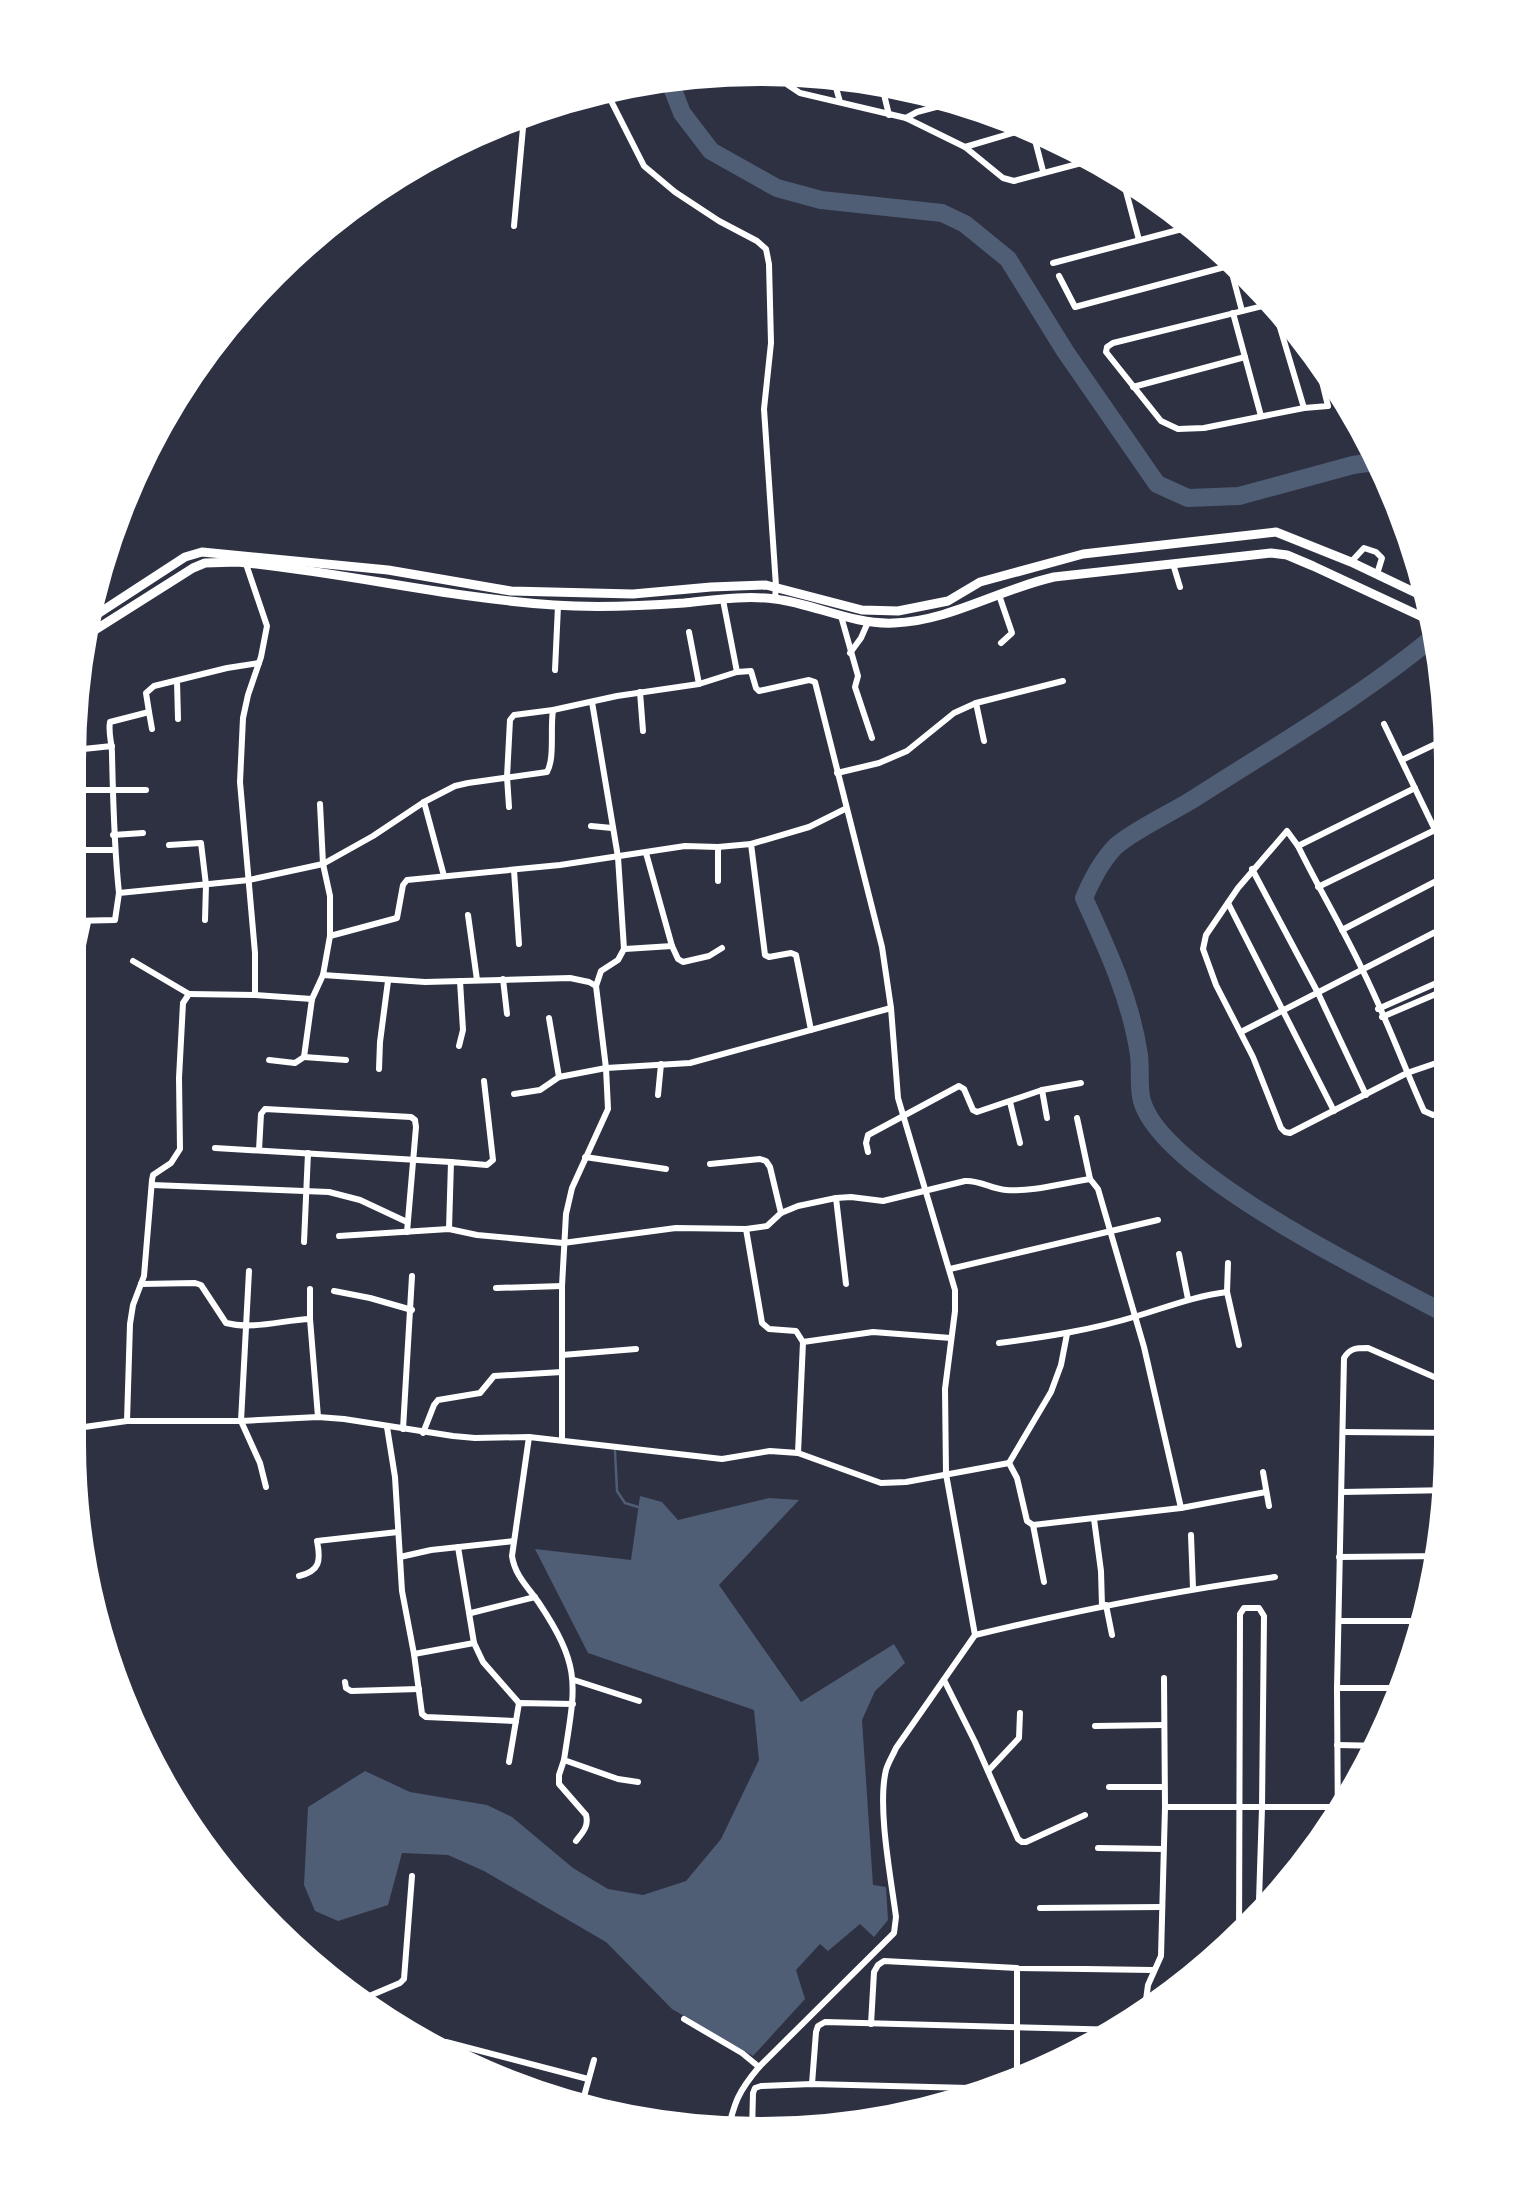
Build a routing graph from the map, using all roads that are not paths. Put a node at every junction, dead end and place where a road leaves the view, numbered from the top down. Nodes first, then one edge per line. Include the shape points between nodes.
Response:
1 (786, 81) edge
2 (836, 85) edge
3 (884, 92) edge
4 (609, 97) edge
5 (840, 103) junction
6 (943, 105) edge
7 (889, 115) junction
8 (906, 118) junction
9 (523, 123) edge
10 (1019, 132) edge
11 (1035, 138) edge
12 (966, 146) junction
13 (1083, 162) edge
14 (1043, 171) junction
15 (1125, 187) edge
16 (514, 226) dead end
17 (1184, 229) edge
18 (1139, 240) junction
19 (1053, 264) dead end
20 (1227, 266) edge
21 (1229, 268) edge
22 (1059, 276) dead end
23 (1265, 306) edge
24 (1237, 312) junction
25 (1282, 325) edge
26 (1245, 357) junction
27 (1321, 376) edge
28 (1133, 387) junction
29 (1304, 408) junction
30 (1261, 416) junction
31 (1139, 548) junction
32 (1351, 562) junction
33 (246, 563) junction
34 (1173, 564) junction
35 (1142, 568) junction
36 (1376, 574) junction
37 (776, 586) junction
38 (1180, 586) dead end
39 (571, 593) junction
40 (999, 595) junction
41 (1419, 595) edge
42 (775, 599) junction
43 (723, 600) junction
44 (558, 606) junction
45 (572, 606) junction
46 (841, 615) junction
47 (1425, 617) edge
48 (97, 621) junction
49 (868, 622) junction
50 (94, 624) edge
51 (690, 632) dead end
52 (1001, 644) dead end
53 (850, 653) junction
54 (259, 663) junction
55 (555, 670) dead end
56 (737, 672) junction
57 (177, 681) junction
58 (1064, 681) dead end
59 (699, 684) junction
60 (640, 692) junction
61 (592, 702) junction
62 (976, 703) junction
63 (553, 710) junction
64 (149, 712) junction
65 (178, 718) dead end
66 (1384, 724) dead end
67 (152, 729) dead end
68 (643, 731) dead end
69 (872, 738) dead end
70 (984, 741) dead end
71 (1440, 744) edge
72 (112, 746) junction
73 (80, 749) edge
74 (1402, 760) junction
75 (837, 774) junction
76 (506, 777) junction
77 (1414, 788) junction
78 (112, 789) junction
79 (80, 790) edge
80 (146, 790) dead end
81 (424, 802) junction
82 (320, 804) dead end
83 (509, 807) dead end
84 (845, 809) junction
85 (591, 826) dead end
86 (612, 828) junction
87 (1435, 830) junction
88 (143, 833) dead end
89 (113, 835) junction
90 (1440, 840) edge
91 (751, 844) junction
92 (169, 845) dead end
93 (1298, 846) junction
94 (718, 847) junction
95 (80, 850) edge
96 (114, 850) junction
97 (646, 853) junction
98 (618, 857) junction
99 (323, 864) junction
100 (1252, 869) junction
101 (514, 870) junction
102 (444, 876) junction
103 (1440, 879) edge
104 (248, 880) junction
105 (718, 881) dead end
106 (206, 885) junction
107 (1318, 887) junction
108 (119, 893) junction
109 (1228, 902) junction
110 (468, 915) dead end
111 (206, 920) dead end
112 (80, 922) edge
113 (88, 922) junction
114 (1342, 930) junction
115 (1440, 930) edge
116 (330, 936) junction
117 (519, 944) dead end
118 (672, 946) junction
119 (722, 948) dead end
120 (624, 949) junction
121 (82, 950) dead end
122 (134, 961) dead end
123 (1363, 971) junction
124 (323, 975) junction
125 (503, 979) junction
126 (477, 980) junction
127 (388, 981) junction
128 (460, 981) junction
129 (1440, 982) edge
130 (596, 986) junction
131 (1318, 992) junction
132 (1440, 992) edge
133 (188, 994) junction
134 (255, 995) junction
135 (312, 999) junction
136 (891, 1008) junction
137 (1378, 1008) junction
138 (1282, 1010) junction
139 (507, 1014) dead end
140 (1382, 1017) junction
141 (549, 1018) dead end
142 (811, 1030) junction
143 (1241, 1032) junction
144 (459, 1046) dead end
145 (304, 1057) junction
146 (269, 1060) dead end
147 (346, 1060) dead end
148 (1440, 1062) edge
149 (660, 1064) junction
150 (379, 1068) dead end
151 (606, 1068) junction
152 (1407, 1073) junction
153 (559, 1076) junction
154 (484, 1080) dead end
155 (1081, 1083) dead end
156 (1042, 1090) junction
157 (514, 1094) dead end
158 (658, 1094) dead end
159 (1366, 1095) junction
160 (1010, 1102) junction
161 (1334, 1111) junction
162 (1440, 1112) edge
163 (904, 1118) junction
164 (1048, 1118) dead end
165 (1077, 1118) dead end
166 (1020, 1143) dead end
167 (215, 1148) dead end
168 (259, 1150) junction
169 (308, 1152) junction
170 (868, 1152) dead end
171 (585, 1157) junction
172 (412, 1158) junction
173 (451, 1162) junction
174 (710, 1164) dead end
175 (666, 1169) dead end
176 (1090, 1179) junction
177 (152, 1184) junction
178 (306, 1192) junction
179 (928, 1192) junction
180 (836, 1198) junction
181 (780, 1212) junction
182 (1158, 1220) dead end
183 (408, 1222) junction
184 (746, 1228) junction
185 (449, 1229) junction
186 (1109, 1231) junction
187 (406, 1232) junction
188 (339, 1236) dead end
189 (304, 1242) dead end
190 (564, 1243) junction
191 (1179, 1254) dead end
192 (1228, 1263) dead end
193 (950, 1269) junction
194 (249, 1271) dead end
195 (412, 1276) dead end
196 (141, 1284) junction
197 (846, 1284) dead end
198 (562, 1286) junction
199 (310, 1288) dead end
200 (496, 1288) dead end
201 (334, 1291) dead end
202 (1227, 1292) junction
203 (1188, 1298) junction
204 (412, 1310) junction
205 (1135, 1317) junction
206 (310, 1319) junction
207 (246, 1326) junction
208 (1067, 1333) junction
209 (951, 1338) junction
210 (803, 1342) junction
211 (999, 1343) dead end
212 (1239, 1345) dead end
213 (636, 1349) dead end
214 (562, 1355) junction
215 (562, 1372) junction
216 (1440, 1380) edge
217 (318, 1417) junction
218 (128, 1421) junction
219 (242, 1421) junction
220 (387, 1427) junction
221 (80, 1428) edge
222 (403, 1430) junction
223 (423, 1432) junction
224 (1343, 1432) junction
225 (1440, 1433) edge
226 (528, 1436) junction
227 (562, 1440) junction
228 (798, 1453) junction
229 (1009, 1464) junction
230 (1263, 1472) dead end
231 (946, 1474) junction
232 (266, 1488) dead end
233 (1439, 1490) edge
234 (1266, 1492) junction
235 (1342, 1492) junction
236 (1269, 1506) dead end
237 (1181, 1508) junction
238 (1094, 1519) junction
239 (1033, 1525) junction
240 (398, 1532) junction
241 (1190, 1535) dead end
242 (514, 1541) junction
243 (458, 1547) junction
244 (1339, 1556) junction
245 (1430, 1556) edge
246 (400, 1557) junction
247 (299, 1576) dead end
248 (1276, 1576) dead end
249 (1044, 1582) dead end
250 (1194, 1588) junction
251 (535, 1597) junction
252 (1104, 1605) junction
253 (471, 1614) junction
254 (1339, 1621) junction
255 (1416, 1621) edge
256 (974, 1635) junction
257 (1112, 1635) dead end
258 (474, 1643) junction
259 (414, 1654) junction
260 (1164, 1678) dead end
261 (574, 1680) junction
262 (944, 1680) junction
263 (345, 1682) dead end
264 (1336, 1688) junction
265 (1394, 1688) edge
266 (419, 1689) junction
267 (639, 1700) dead end
268 (519, 1704) junction
269 (573, 1704) junction
270 (1020, 1712) dead end
271 (516, 1721) junction
272 (1164, 1725) junction
273 (1095, 1726) dead end
274 (1337, 1745) junction
275 (1369, 1746) edge
276 (564, 1760) junction
277 (509, 1762) dead end
278 (988, 1771) junction
279 (638, 1782) dead end
280 (1109, 1787) dead end
281 (1164, 1787) junction
282 (1338, 1801) edge
283 (1165, 1807) junction
284 (1334, 1807) edge
285 (1240, 1808) junction
286 (1262, 1808) junction
287 (1085, 1815) dead end
288 (576, 1841) dead end
289 (1098, 1848) dead end
290 (1163, 1849) junction
291 (412, 1876) dead end
292 (1259, 1904) edge
293 (1161, 1907) junction
294 (1040, 1908) dead end
295 (1239, 1926) edge
296 (1017, 1968) junction
297 (1153, 1970) junction
298 (367, 1997) edge
299 (1146, 2003) edge
300 (684, 2019) dead end
301 (871, 2024) junction
302 (1015, 2028) junction
303 (1104, 2030) edge
304 (446, 2042) dead end
305 (594, 2060) dead end
306 (759, 2066) junction
307 (1017, 2072) edge
308 (588, 2079) junction
309 (812, 2084) junction
310 (978, 2087) edge
311 (583, 2100) edge
312 (730, 2122) edge
313 (752, 2123) edge

1 - 5 street via 800,92
2 - 5 street
3 - 7 street
4 - 37 street via 644,166 766,249 771,343 764,409
5 - 7 street
6 - 8 street
7 - 8 street
8 - 12 street
9 - 16 street
10 - 12 street
11 - 14 street
12 - 14 street via 1002,178
13 - 14 street
15 - 18 street
17 - 18 street
18 - 19 street
20 - 22 street via 1076,307
21 - 24 street
23 - 24 street
24 - 26 street
24 - 28 street via 1107,347
25 - 29 street
26 - 28 street
26 - 30 street
27 - 29 street via 1328,406
28 - 30 street via 1161,421 1178,429
29 - 30 street
31 - 32 main road via 1276,532
31 - 35 main road
31 - 37 main road via 1083,554 980,582 948,601 898,610 862,610
32 - 36 main road
32 - 36 street via 1370,548 1382,558
33 - 44 main road
33 - 48 main road via 193,568
33 - 54 street via 267,626
34 - 35 main road
34 - 38 street
34 - 47 main road via 1287,555
35 - 40 main road via 1054,578
36 - 41 main road
37 - 39 main road
37 - 42 street
39 - 45 main road
39 - 48 main road via 202,552
40 - 49 main road via 922,620
40 - 52 street via 1012,633
42 - 43 main road
42 - 46 main road
43 - 45 main road
43 - 56 street
44 - 45 main road
44 - 55 street
46 - 49 main road
46 - 53 street
48 - 50 main road
49 - 53 street
51 - 59 street
53 - 69 street
54 - 57 street
54 - 104 street via 241,738
56 - 59 street
56 - 75 street via 752,673 760,691 815,682
57 - 64 street via 149,689
57 - 65 street
58 - 62 street
59 - 60 street
60 - 61 street
60 - 68 street
61 - 63 street
61 - 86 street
62 - 70 street
62 - 75 street via 907,751
63 - 76 street via 510,717
63 - 76 street via 549,771
64 - 67 street
64 - 72 street via 110,722
66 - 74 street
71 - 74 street
72 - 73 street
72 - 78 street
74 - 77 street
75 - 84 street
76 - 81 street via 468,782
76 - 83 street
77 - 87 street
77 - 93 street
78 - 79 street
78 - 80 street
78 - 89 street
81 - 99 street
81 - 102 street
82 - 99 street
84 - 91 street
84 - 136 street via 877,924
85 - 86 street
86 - 98 street
87 - 90 street
87 - 107 street
88 - 89 street
89 - 96 street
91 - 94 street
91 - 142 street via 765,955 796,955
92 - 106 street via 202,843
93 - 100 street via 1287,831
93 - 107 street
94 - 97 street
94 - 105 street
95 - 96 street
96 - 108 street
97 - 98 street
97 - 118 street
98 - 101 street
98 - 120 street
99 - 104 street
99 - 116 street
100 - 109 street
100 - 131 street
101 - 102 street
101 - 117 street
102 - 116 street via 404,882 398,918
103 - 114 street
104 - 106 street
104 - 134 street
106 - 108 street
106 - 111 street
107 - 114 street
108 - 113 street via 114,920
109 - 138 street
109 - 143 street via 1203,948
110 - 126 street
112 - 113 street
113 - 121 street
114 - 123 street
115 - 123 street
116 - 124 street
118 - 119 street via 678,959 690,962
118 - 120 street
120 - 130 street via 601,971
122 - 133 street
123 - 131 street
123 - 137 street
124 - 127 street
124 - 135 street
125 - 126 street
125 - 130 street via 570,978
125 - 139 street
126 - 128 street
127 - 128 street
127 - 150 street
128 - 144 street
129 - 137 street
130 - 151 street
131 - 138 street
131 - 159 street
132 - 140 street
133 - 134 street
133 - 177 street via 180,1148
134 - 135 street
135 - 145 street
136 - 142 street
136 - 163 street
137 - 140 street
138 - 143 street
138 - 161 street
140 - 152 street
141 - 153 street
142 - 149 street via 690,1063
143 - 161 street via 1285,1132
145 - 146 street
145 - 147 street
148 - 152 street
149 - 151 street
149 - 158 street
151 - 153 street
151 - 171 street via 608,1109
152 - 159 street
152 - 162 street via 1424,1110
153 - 157 street via 532,1093
154 - 173 street via 493,1160
155 - 156 street
156 - 160 street
156 - 164 street
159 - 161 street
160 - 163 street via 974,1111 959,1086
160 - 166 street
163 - 170 street via 868,1135
163 - 179 street
165 - 176 street
167 - 168 street
168 - 169 street
168 - 172 street via 262,1112 268,1108 411,1116
169 - 172 street
169 - 178 street
171 - 175 street
171 - 190 street via 568,1200
172 - 173 street
172 - 183 street
173 - 185 street
174 - 181 street via 766,1162
176 - 179 street via 1014,1190 974,1180
176 - 186 street
177 - 178 street
177 - 196 street
178 - 183 street via 344,1194
178 - 189 street
179 - 180 street via 884,1201
179 - 193 street
180 - 181 street
180 - 197 street
181 - 184 street via 767,1226
182 - 186 street
183 - 187 street
184 - 190 street via 676,1228
184 - 210 street via 762,1323 796,1331
185 - 187 street
185 - 190 street
186 - 193 street
186 - 205 street
187 - 188 street
190 - 198 street
191 - 203 street
192 - 202 street
193 - 209 street via 956,1299
194 - 207 street
195 - 204 street
196 - 207 street via 195,1283 226,1323
196 - 218 street via 130,1324
198 - 200 street
198 - 214 street
199 - 206 street
201 - 204 street
202 - 203 street
202 - 212 street
203 - 205 street
204 - 222 street
205 - 208 street
205 - 237 street
206 - 207 street
206 - 217 street
207 - 219 street
208 - 211 street
208 - 229 street via 1051,1392
209 - 210 street via 872,1332
209 - 231 street
210 - 228 street
213 - 214 street
214 - 215 street
215 - 223 street via 494,1376 480,1393 438,1400
215 - 227 street
216 - 224 street via 1368,1348 1348,1351
217 - 219 street
217 - 220 street
218 - 219 street
218 - 221 street
219 - 232 street
220 - 222 street
220 - 240 street
222 - 223 street
223 - 226 street via 475,1439
224 - 225 street
224 - 235 street
226 - 227 street
226 - 242 street
227 - 228 street via 722,1459
228 - 231 street via 881,1483
229 - 231 street
229 - 239 street
230 - 234 street
231 - 256 street
233 - 235 street
234 - 236 street
234 - 237 street
235 - 244 street
237 - 238 street
238 - 239 street
238 - 252 street
239 - 249 street
240 - 246 street
240 - 247 street via 317,1541 316,1567
241 - 250 street
242 - 243 street
242 - 251 street via 517,1574
243 - 246 street
243 - 253 street
244 - 245 street
244 - 254 street
246 - 259 street
248 - 250 street
250 - 252 street
251 - 253 street
251 - 261 street via 564,1644
252 - 256 street
252 - 257 street
253 - 258 street
254 - 255 street
254 - 264 street
256 - 262 street
258 - 259 street
258 - 268 street
259 - 266 street
260 - 272 street
261 - 267 street
261 - 269 street
262 - 278 street
262 - 306 street via 887,1768 894,1933
263 - 266 street via 351,1691
264 - 265 street
264 - 274 street
266 - 271 street via 426,1717
268 - 269 street
268 - 271 street
269 - 276 street
270 - 278 street via 1019,1738
271 - 277 street
272 - 273 street
272 - 281 street
274 - 275 street
274 - 282 street
276 - 279 street
276 - 288 street via 560,1784 588,1820
278 - 287 street via 1022,1842
280 - 281 street
281 - 283 street
283 - 285 street
283 - 290 street
284 - 286 street
285 - 286 street
285 - 286 street via 1244,1608 1259,1608 1264,1616
285 - 295 street
286 - 292 street
289 - 290 street
290 - 293 street
291 - 298 street via 404,1979
293 - 294 street
293 - 297 street via 1160,1956
296 - 297 street
296 - 301 street via 884,1961 874,1972
296 - 302 street
297 - 299 street
300 - 306 street
301 - 302 street
301 - 309 street via 818,2026
302 - 303 street
302 - 307 street
304 - 308 street
305 - 308 street
306 - 312 street via 740,2090
308 - 311 street
309 - 310 street
309 - 313 street via 755,2088

